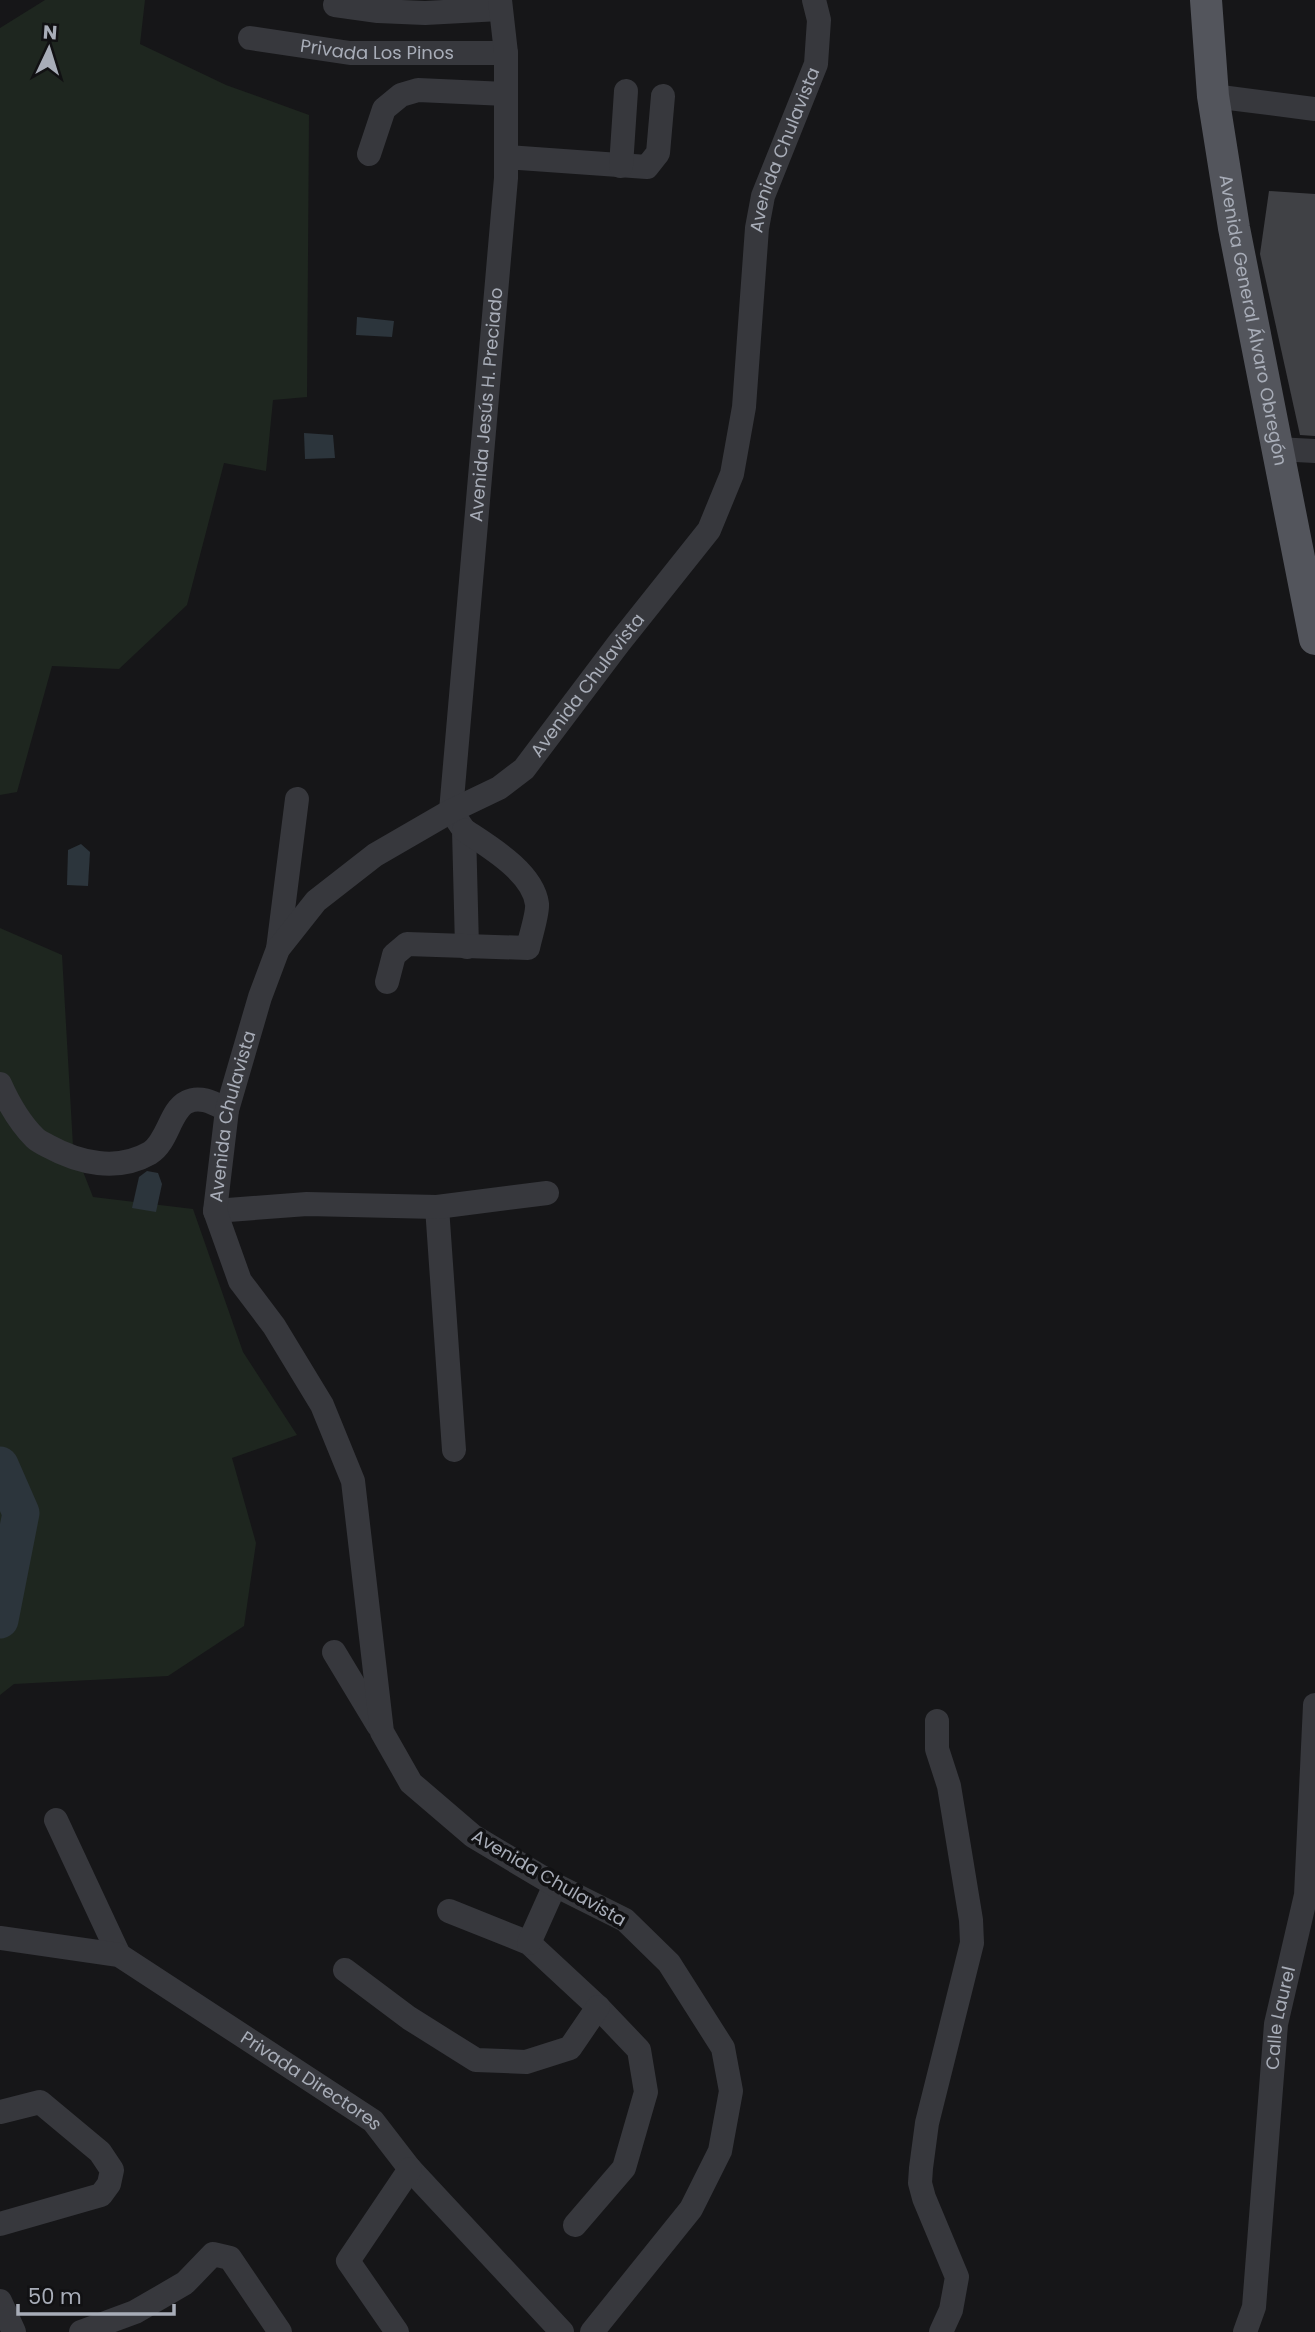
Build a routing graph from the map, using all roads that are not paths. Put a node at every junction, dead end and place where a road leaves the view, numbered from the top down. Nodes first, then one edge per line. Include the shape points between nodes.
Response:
1 (814, 0) edge
2 (1206, 0) edge
3 (500, 4) edge
4 (335, 5) dead end
5 (250, 38) dead end
6 (506, 53) junction
7 (626, 91) dead end
8 (506, 94) junction
9 (663, 96) dead end
10 (1213, 96) junction
11 (1315, 109) edge
12 (369, 154) dead end
13 (506, 157) junction
14 (621, 166) junction
15 (1277, 449) junction
16 (1315, 451) edge
17 (1315, 639) edge
18 (297, 799) dead end
19 (458, 820) junction
20 (467, 947) junction
21 (278, 949) junction
22 (387, 982) dead end
23 (0, 1084) edge
24 (227, 1110) junction
25 (547, 1192) dead end
26 (436, 1207) junction
27 (215, 1211) junction
28 (454, 1450) dead end
29 (334, 1652) dead end
30 (1315, 1705) edge
31 (937, 1721) dead end
32 (382, 1732) junction
33 (56, 1819) dead end
34 (555, 1885) junction
35 (449, 1910) dead end
36 (0, 1938) edge
37 (529, 1943) junction
38 (120, 1955) junction
39 (345, 1970) dead end
40 (598, 2007) junction
41 (0, 2112) edge
42 (410, 2169) junction
43 (0, 2224) edge
44 (575, 2225) dead end
45 (0, 2301) edge
46 (141, 2322) edge
47 (559, 2329) edge
48 (14, 2332) edge
49 (81, 2332) edge
50 (280, 2332) edge
51 (397, 2332) edge
52 (592, 2332) edge
53 (941, 2332) edge
54 (1245, 2332) edge

1 - 19 street, Avenida Chulavista via 816,64 763,195 744,408 732,474 709,530 524,769
2 - 10 main road, Avenida General Álvaro Obregón
3 - 4 street via 425,13
3 - 6 street, Avenida Jesús H. Preciado
5 - 6 street, Privada Los Pinos via 350,53
6 - 8 street, Avenida Jesús H. Preciado
7 - 14 street
8 - 12 street via 418,90 401,95 384,109
8 - 13 street, Avenida Jesús H. Preciado
9 - 14 street via 654,160 647,167
10 - 11 street
10 - 15 main road, Avenida General Álvaro Obregón
13 - 14 street
13 - 19 street, Avenida Jesús H. Preciado
15 - 16 street
15 - 17 main road, Avenida General Álvaro Obregón
18 - 21 street
19 - 20 street, Avenida Jesús H. Preciado
19 - 20 street via 501,854 527,882 537,905 528,948
19 - 21 street, Avenida Chulavista via 374,855 316,901
20 - 22 street via 407,944 394,955
21 - 24 street, Avenida Chulavista
23 - 24 street via 35,1139 69,1158 107,1165 151,1152 186,1102 203,1099
24 - 27 street, Avenida Chulavista
25 - 26 street
26 - 27 street via 307,1204
26 - 28 street
27 - 32 street, Avenida Chulavista via 240,1281 274,1326 322,1405 353,1481
29 - 32 street
30 - 54 street, Calle Laurel via 1306,1895 1276,2024 1254,2307
31 - 53 street via 937,1749 949,1786 972,1943 927,2123 921,2168 924,2198 957,2277
32 - 34 street, Avenida Chulavista via 411,1783 473,1836
33 - 38 street
34 - 37 street
34 - 52 street, Avenida Chulavista via 625,1920 669,1963 723,2048 730,2091 720,2151 691,2209
35 - 37 street
36 - 38 street, Privada Directores
37 - 40 street
38 - 42 street, Privada Directores via 373,2121
39 - 40 street via 476,2060 526,2062 570,2048
40 - 44 street via 639,2050 646,2092 624,2168
41 - 43 street via 40,2102 100,2152 112,2170 101,2195
42 - 47 street, Privada Directores
42 - 51 street via 348,2261
45 - 48 street
46 - 49 street
46 - 50 street via 213,2254 230,2258

